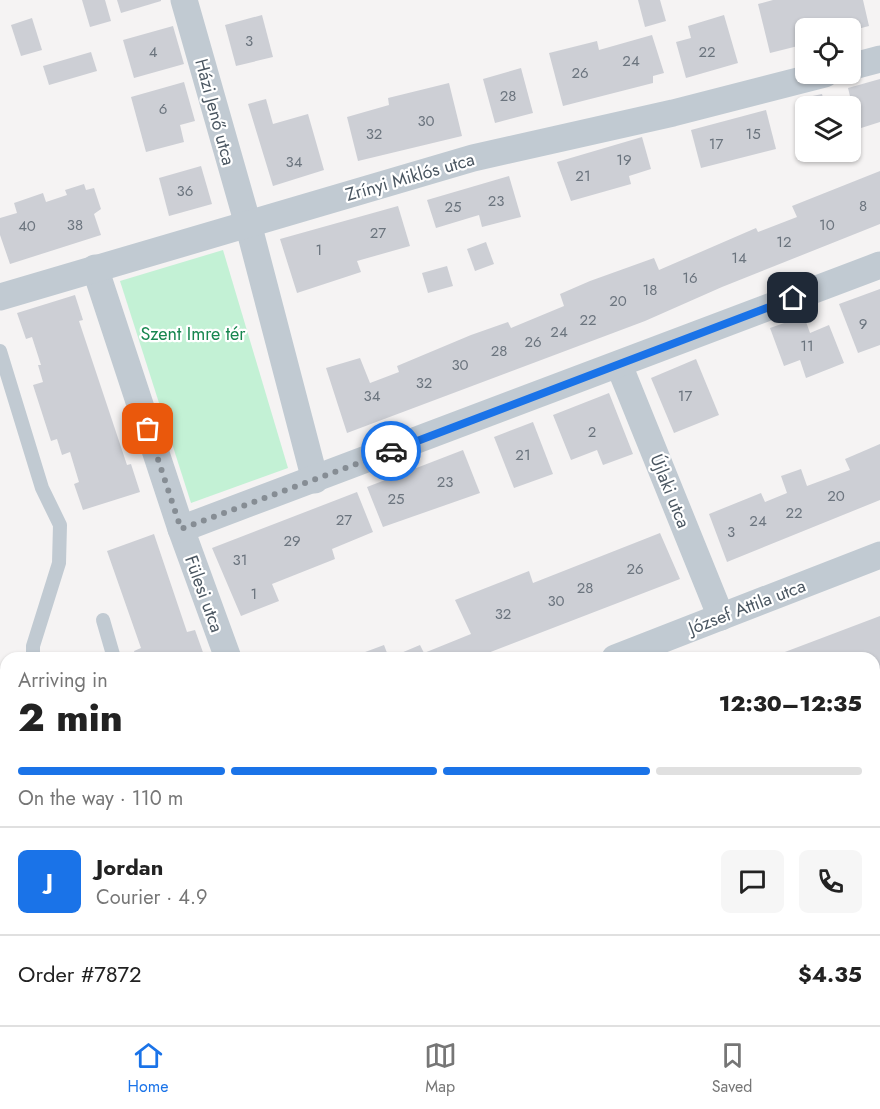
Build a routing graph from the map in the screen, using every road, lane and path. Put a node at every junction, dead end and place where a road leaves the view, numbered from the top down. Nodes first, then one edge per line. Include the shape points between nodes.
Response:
1 (184, 0) edge
2 (880, 59) edge
3 (861, 64) edge
4 (795, 82) edge
5 (248, 224) junction
6 (880, 265) edge
7 (95, 268) junction
8 (0, 297) edge
9 (0, 351) edge
10 (619, 364) junction
11 (315, 480) junction
12 (181, 529) junction
13 (880, 555) edge
14 (721, 617) junction
15 (103, 620) dead end
16 (33, 652) edge
17 (112, 652) edge
18 (226, 652) edge
19 (631, 652) edge

1 - 5 street, Házi Jenő utca
2 - 3 street
4 - 5 street, Zrínyi Miklós utca via 673,114 473,158
5 - 7 street, Zrínyi Miklós utca
5 - 11 street
6 - 10 street
7 - 8 street, Zrínyi Miklós utca
7 - 12 street
9 - 16 lane via 42,488 60,525 59,563
10 - 11 street
10 - 14 street, Újlaki utca
11 - 12 street
12 - 18 street, Fülesi utca
13 - 14 street, József Attila utca
14 - 19 street, József Attila utca
15 - 17 lane

